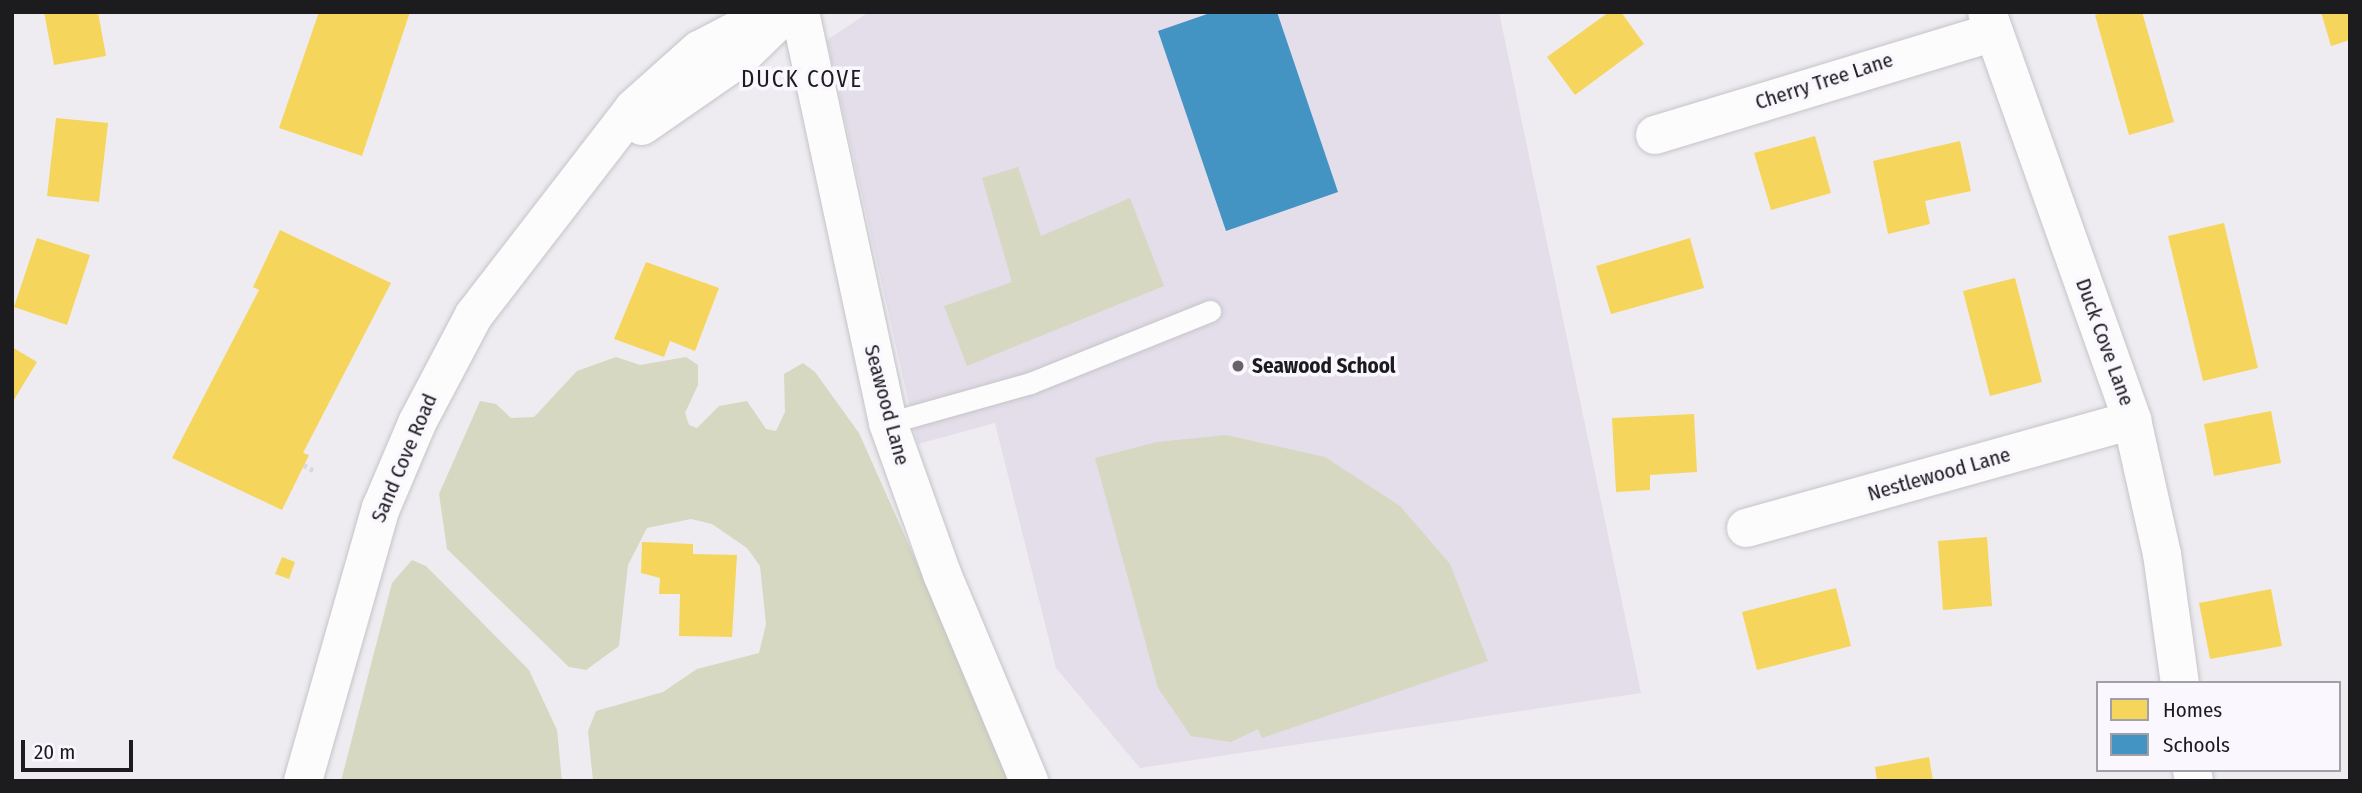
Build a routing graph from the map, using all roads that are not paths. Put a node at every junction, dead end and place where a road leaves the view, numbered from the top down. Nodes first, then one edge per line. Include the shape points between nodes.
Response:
1 (772, 12) edge
2 (787, 12) edge
3 (800, 12) edge
4 (1991, 22) edge
5 (1655, 135) dead end
6 (581, 170) junction
7 (1210, 311) dead end
8 (2132, 420) junction
9 (888, 423) junction
10 (1746, 528) dead end
11 (2180, 681) edge
12 (303, 781) edge
13 (1029, 781) edge

1 - 6 street, Sand Cove Road via 699,50 670,73
2 - 6 street, Sand Cove Road via 740,58
3 - 9 street, Seawood Lane
4 - 5 street, Cherry Tree Lane
4 - 8 street, Duck Cove Lane
6 - 12 street, Sand Cove Road via 474,315 417,423 366,553
7 - 9 lane via 1030,383
8 - 10 street, Nestlewood Lane
8 - 11 street, Duck Cove Lane via 2162,554
9 - 13 street, Seawood Lane via 942,574

